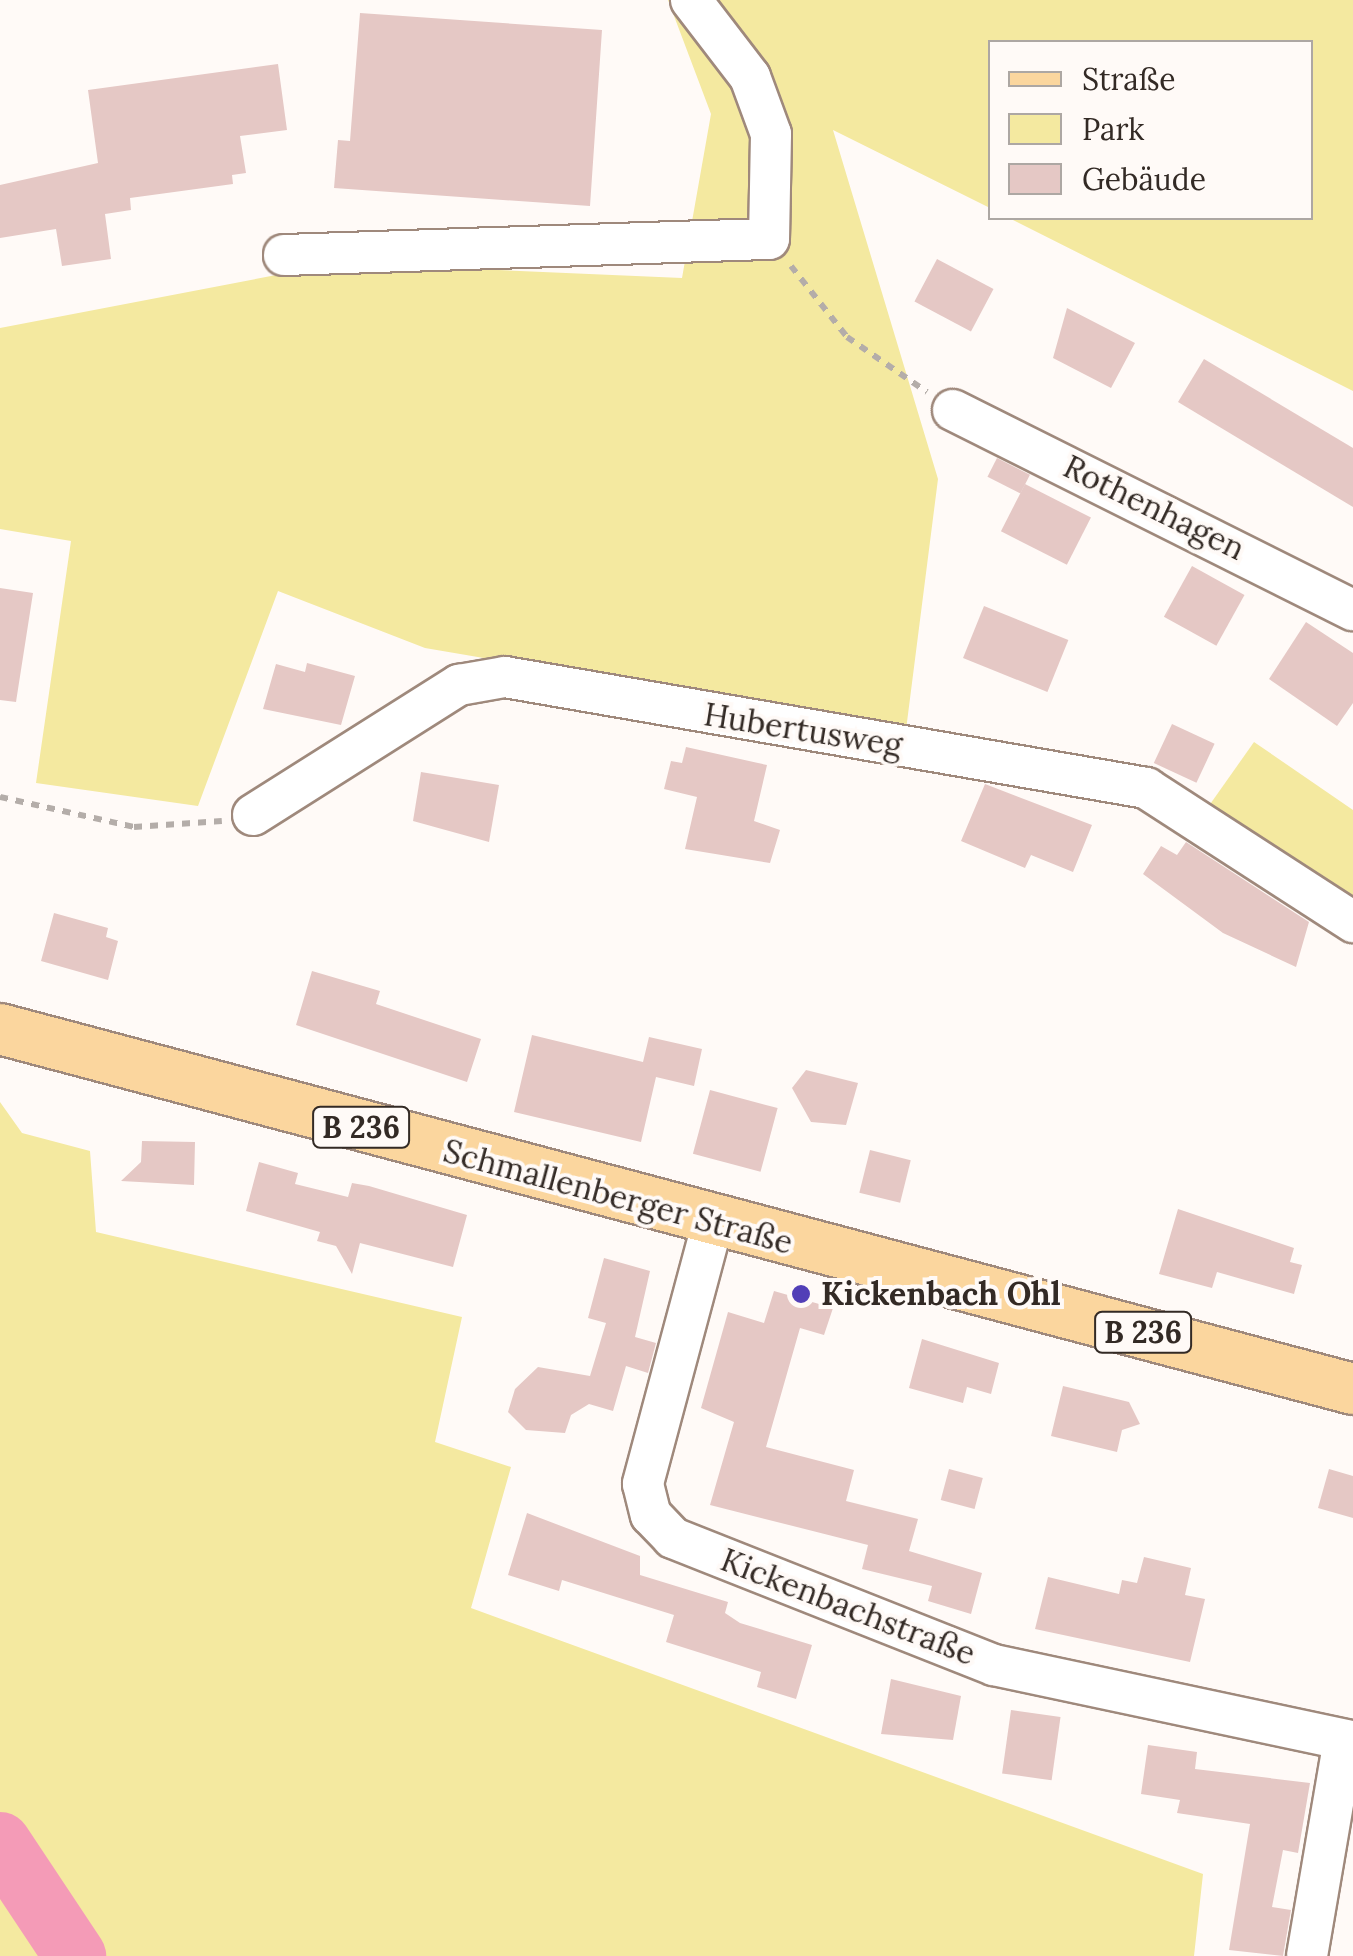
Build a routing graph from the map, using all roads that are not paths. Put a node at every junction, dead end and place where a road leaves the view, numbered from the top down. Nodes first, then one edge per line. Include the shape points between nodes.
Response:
1 (691, 0) edge
2 (284, 255) dead end
3 (953, 410) road end
4 (1353, 610) edge
5 (253, 815) road end
6 (1353, 922) edge
7 (0, 1029) edge
8 (714, 1222) junction
9 (1353, 1389) edge
10 (1349, 1740) edge
11 (1307, 1956) edge

1 - 2 street via 750,77 771,134 769,239
3 - 4 street, Rothenhagen
5 - 6 street, Hubertusweg via 459,685 505,678 1146,788
7 - 8 main road, Schmallenberger Straße / B 236
8 - 9 main road, Schmallenberger Straße / B 236
8 - 10 street, Kickenbachstraße via 643,1484 651,1515 673,1538 994,1664
10 - 11 street

